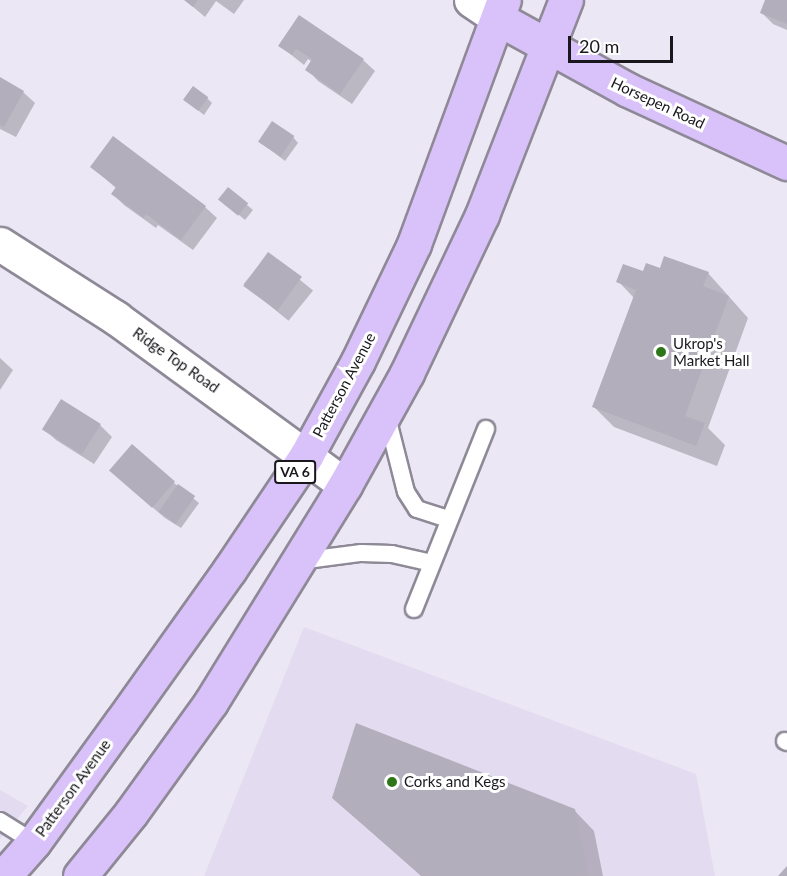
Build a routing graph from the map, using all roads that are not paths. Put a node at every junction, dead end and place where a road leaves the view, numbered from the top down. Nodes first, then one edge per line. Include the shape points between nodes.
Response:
1 (471, 0) edge
2 (566, 0) edge
3 (502, 9) edge
4 (549, 47) junction
5 (787, 163) edge
6 (0, 244) edge
7 (386, 411) junction
8 (486, 429) dead end
9 (306, 456) junction
10 (345, 485) junction
11 (448, 519) junction
12 (299, 561) junction
13 (432, 563) junction
14 (414, 609) dead end
15 (0, 821) edge
16 (34, 842) junction
17 (4, 876) edge
18 (80, 876) edge

1 - 3 street, Horsepen Road
2 - 4 main road
3 - 4 main road, Horsepen Road
3 - 9 main road, Patterson Avenue / VA 6 via 409,254 358,361
4 - 5 main road, Horsepen Road via 628,90
4 - 7 main road via 482,215
6 - 9 street, Ridge Top Road via 116,318
7 - 10 main road
7 - 11 lane via 406,492 417,509
8 - 11 lane
9 - 10 street, Ridge Top Road
9 - 16 main road, Patterson Avenue / VA 6
10 - 12 main road
11 - 13 lane
12 - 13 lane via 361,553 392,554
12 - 18 main road via 211,702
13 - 14 lane
15 - 16 lane
16 - 17 main road, Patterson Avenue / VA 6

